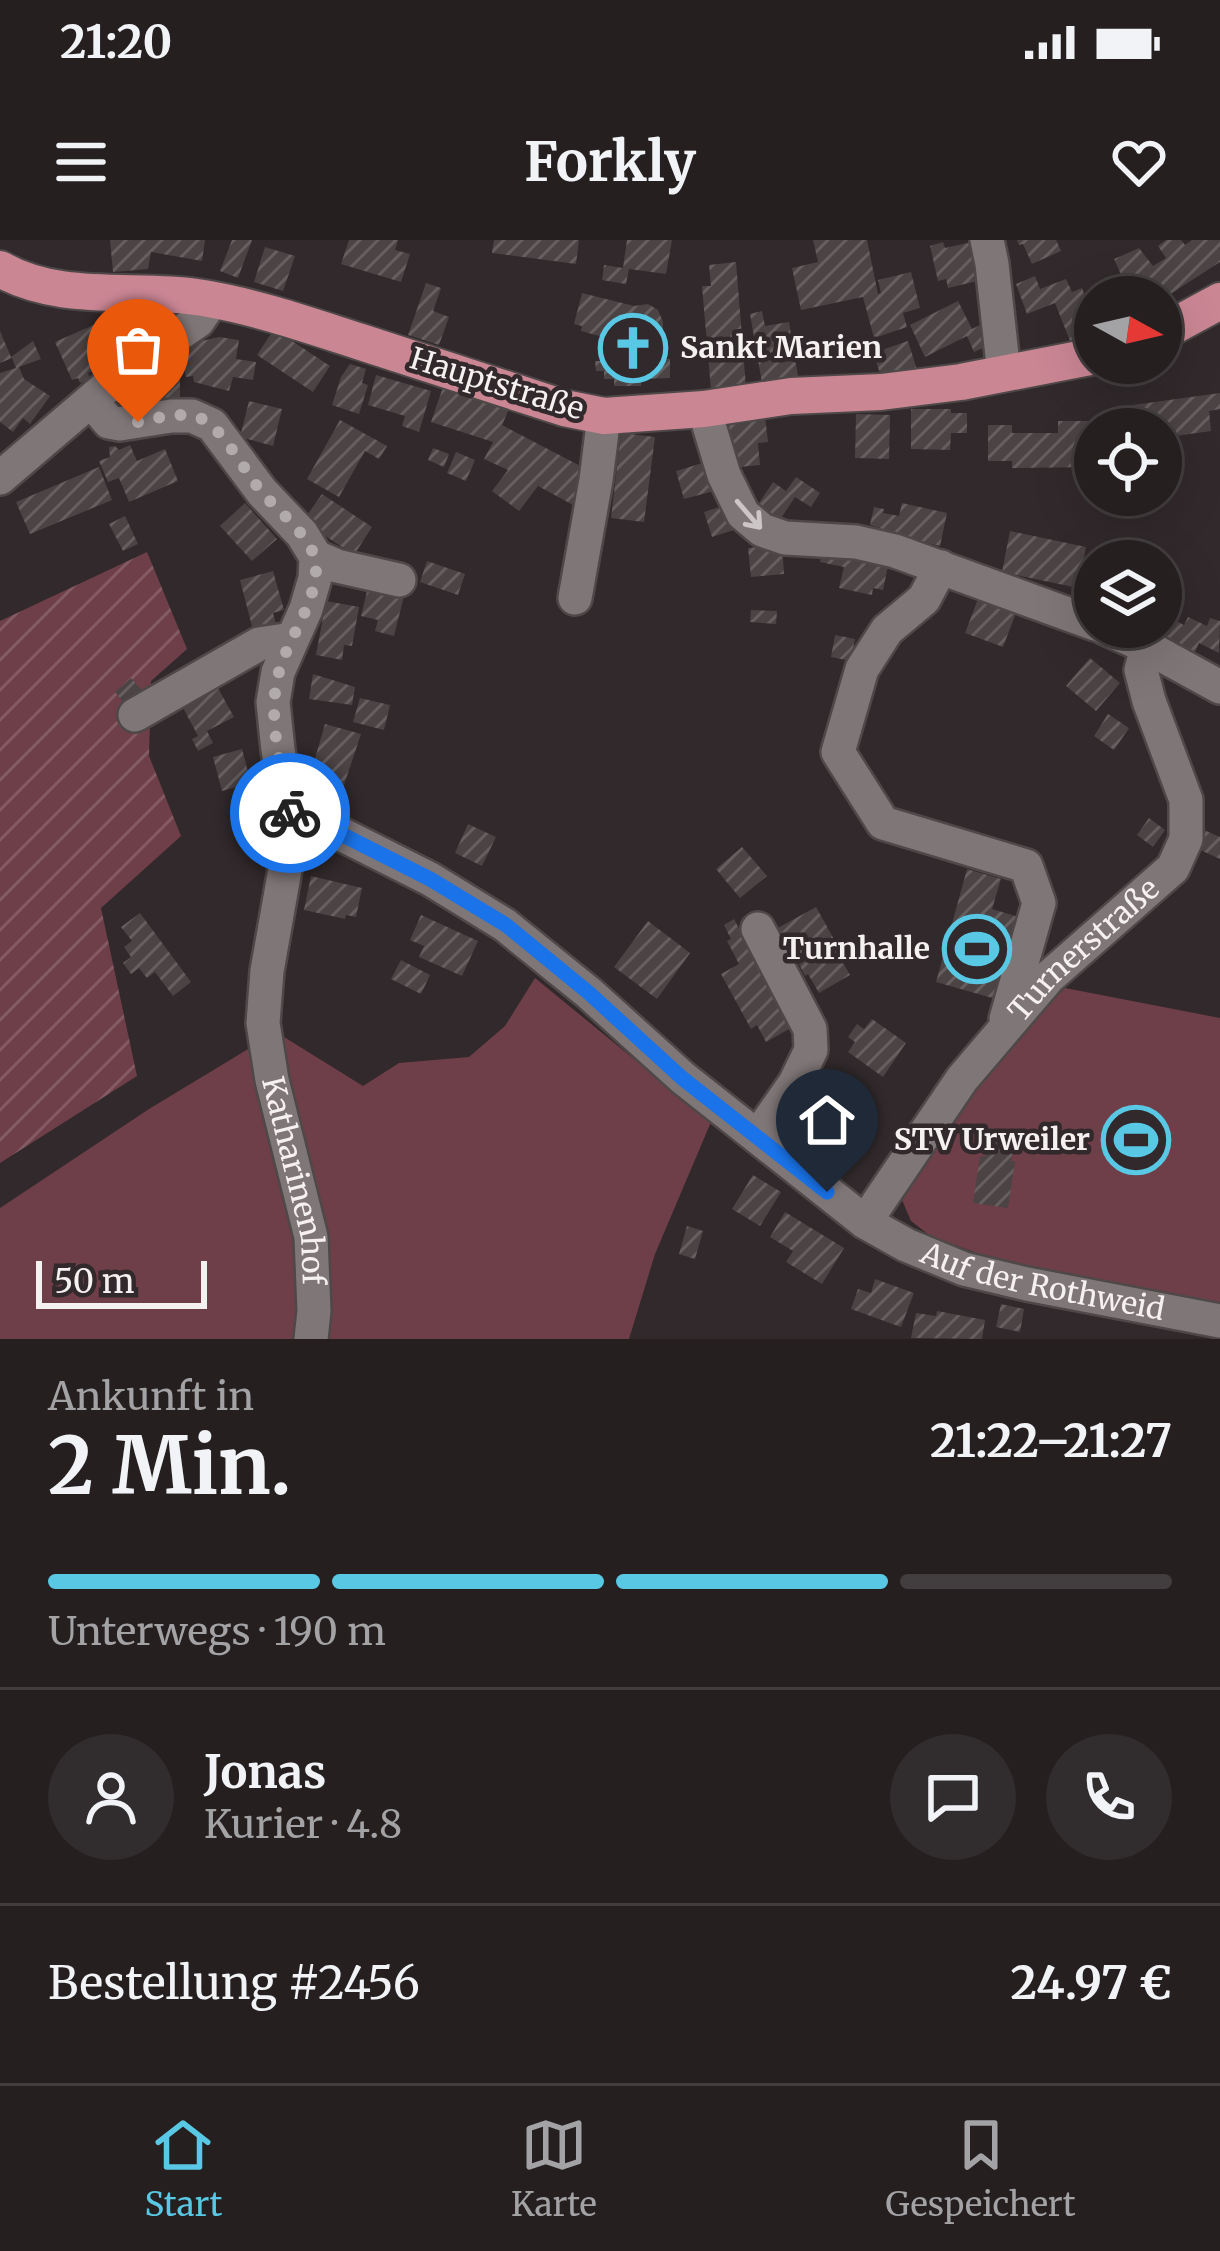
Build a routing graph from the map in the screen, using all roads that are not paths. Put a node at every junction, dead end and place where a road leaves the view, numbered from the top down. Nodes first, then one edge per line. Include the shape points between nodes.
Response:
1 (987, 240) edge
2 (0, 269) edge
3 (213, 299) junction
4 (1220, 301) edge
5 (1182, 322) edge
6 (1074, 360) edge
7 (1004, 374) junction
8 (92, 402) junction
9 (704, 410) junction
10 (604, 416) junction
11 (0, 478) edge
12 (316, 557) junction
13 (941, 567) junction
14 (399, 580) dead end
15 (574, 598) dead end
16 (1074, 616) edge
17 (292, 639) junction
18 (1147, 648) edge
19 (1149, 648) edge
20 (1220, 687) edge
21 (135, 715) dead end
22 (291, 819) junction
23 (758, 929) dead end
24 (1003, 1029) junction
25 (758, 1136) junction
26 (865, 1222) junction
27 (1220, 1321) edge
28 (311, 1339) edge

1 - 7 street
2 - 3 main road, Hauptstraße via 52,289
3 - 8 street via 199,321
3 - 10 main road, Hauptstraße
4 - 5 main road
6 - 7 main road, Hauptstraße
7 - 9 main road, Hauptstraße
8 - 11 street
8 - 12 street via 109,422 192,416 212,425
9 - 10 main road, Hauptstraße
9 -> 13 street via 724,476 743,514 762,530 856,542
10 - 15 street
12 - 14 street
12 - 17 street, Katharinenhof
13 - 16 street
13 - 24 street via 924,599 887,630 862,669 838,752 883,823 1026,866 1040,902
17 - 21 street via 260,644
17 - 22 street, Katharinenhof via 274,702
18 - 24 street, Turnerstraße via 1141,670 1186,800 1186,839 1173,868 1048,976
19 - 20 street
22 - 25 street, Auf der Rothweid via 335,831 506,925
22 - 28 street, Katharinenhof via 263,1023 311,1237
23 - 25 street via 810,1029 811,1049
24 - 26 street, Turnerstraße
25 - 26 street, Auf der Rothweid
26 - 27 street, Auf der Rothweid via 964,1269

